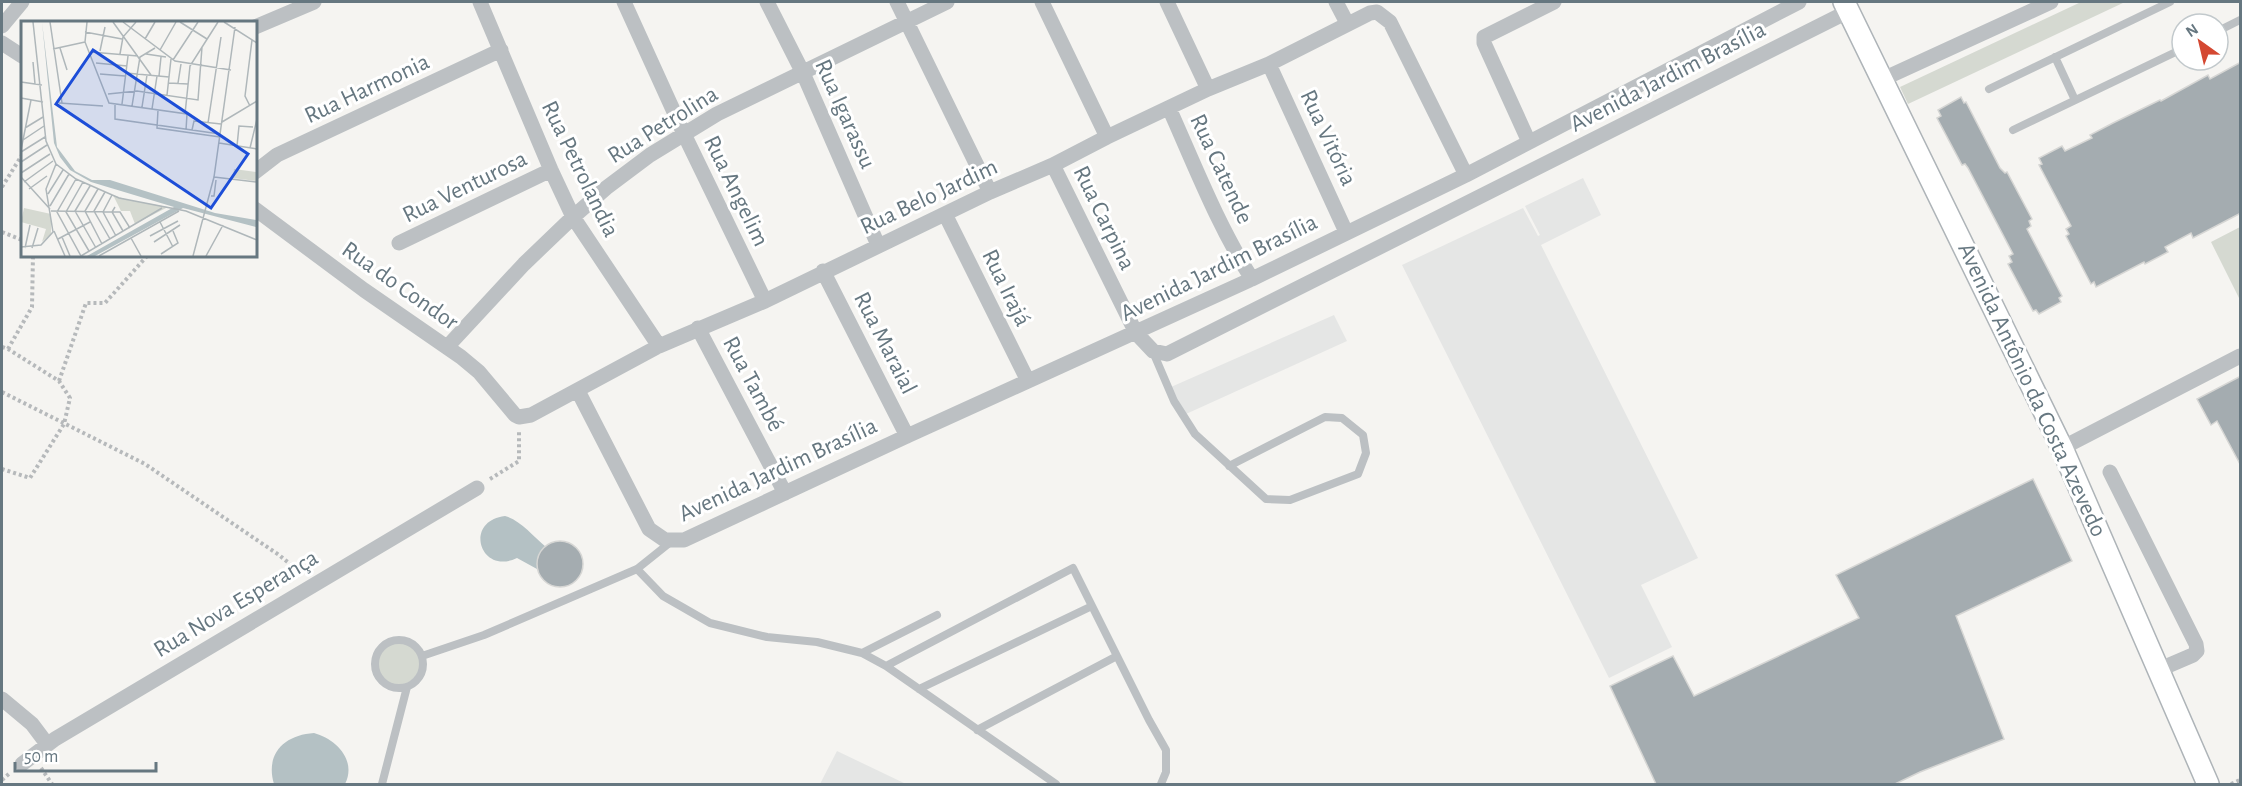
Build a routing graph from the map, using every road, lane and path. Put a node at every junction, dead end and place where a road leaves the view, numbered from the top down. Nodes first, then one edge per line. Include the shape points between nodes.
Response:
1 (22, 2) edge
2 (314, 2) edge
3 (624, 2) edge
4 (767, 2) edge
5 (897, 2) edge
6 (947, 2) edge
7 (1042, 2) edge
8 (1167, 2) edge
9 (1336, 2) edge
10 (1554, 2) edge
11 (1799, 2) edge
12 (2051, 2) edge
13 (2170, 2) edge
14 (486, 3) edge
15 (1846, 6) edge
16 (906, 21) junction
17 (1347, 24) junction
18 (2, 26) edge
19 (256, 27) edge
20 (2, 43) edge
21 (501, 50) junction
22 (21, 55) edge
23 (2170, 55) edge
24 (2055, 57) junction
25 (1269, 64) junction
26 (803, 73) junction
27 (1883, 79) junction
28 (1208, 89) junction
29 (1989, 89) dead end
30 (2075, 100) junction
31 (1169, 108) junction
32 (2013, 130) dead end
33 (684, 134) junction
34 (1107, 137) junction
35 (1529, 142) junction
36 (21, 157) edge
37 (1053, 165) junction
38 (551, 170) junction
39 (256, 171) edge
40 (1466, 175) junction
41 (2, 187) edge
42 (990, 192) junction
43 (256, 210) edge
44 (945, 214) junction
45 (573, 217) junction
46 (2, 232) edge
47 (1346, 232) junction
48 (21, 240) edge
49 (399, 243) dead end
50 (878, 245) junction
51 (33, 256) edge
52 (147, 256) edge
53 (823, 271) junction
54 (1252, 279) junction
55 (765, 301) junction
56 (698, 328) junction
57 (1136, 333) junction
58 (659, 346) junction
59 (2, 347) edge
60 (447, 347) junction
61 (8, 349) junction
62 (1153, 351) junction
63 (2241, 356) edge
64 (59, 381) junction
65 (1028, 381) junction
66 (578, 391) junction
67 (2, 392) edge
68 (514, 413) junction
69 (64, 424) junction
70 (907, 435) junction
71 (2062, 448) junction
72 (1229, 466) junction
73 (2, 469) edge
74 (2110, 472) dead end
75 (477, 488) joint
76 (785, 493) junction
77 (673, 541) junction
78 (637, 569) junction
79 (313, 584) junction
80 (1092, 606) junction
81 (937, 615) dead end
82 (862, 653) junction
83 (422, 656) junction
84 (1117, 656) junction
85 (886, 666) junction
86 (2158, 670) junction
87 (407, 687) junction
88 (919, 689) junction
89 (2, 699) edge
90 (977, 730) junction
91 (47, 744) junction
92 (22, 764) dead end
93 (2241, 780) edge
94 (382, 784) edge
95 (1056, 784) edge
96 (1161, 784) edge
97 (2208, 784) edge
98 (2231, 784) edge

1 - 18 street
2 - 19 street
3 - 33 street, Rua Angelim
4 - 26 street, Rua Igarassu
5 - 16 street
6 - 16 street, Rua Petrolina
7 - 34 street
8 - 28 street
9 - 17 street
10 - 35 street via 1484,38
11 - 35 street, Avenida Jardim Brasília
12 - 27 street
13 - 24 lane
14 - 21 street, Rua Petrolandia
15 - 27 main road, Avenida Antônio da Costa Azevedo
15 - 62 street, Avenida Jardim Brasília via 1269,304 1167,354
16 - 26 street, Rua Petrolina
16 - 42 street
17 - 25 street, Rua Belo Jardim
17 - 40 street, Rua Belo Jardim via 1377,12 1390,22
20 - 22 street
21 - 38 street, Rua Petrolandia
21 - 39 street, Rua Harmonia via 277,156
23 - 30 lane
24 - 29 lane
24 - 30 lane
25 - 28 street, Rua Belo Jardim
25 - 47 street, Rua Vitória
26 - 33 street, Rua Petrolina
26 - 50 street, Rua Igarassu
27 - 71 main road, Avenida Antônio da Costa Azevedo
28 - 31 street, Rua Belo Jardim
30 - 32 lane
31 - 34 street, Rua Belo Jardim
31 - 54 street, Rua Catende via 1219,220
33 - 45 street, Rua Petrolina via 606,188
33 - 55 street, Rua Angelim
34 - 37 street, Rua Belo Jardim
35 - 40 street, Avenida Jardim Brasília
36 - 41 path
37 - 42 street, Rua Belo Jardim
37 - 57 street, Rua Carpina
38 - 45 street, Rua Petrolandia
38 - 49 street, Rua Venturosa
40 - 47 street, Avenida Jardim Brasília
42 - 44 street, Rua Belo Jardim
43 - 60 street, Rua do Condor
44 - 50 street, Rua Belo Jardim
44 - 65 street, Rua Irajá
45 - 58 street, Rua Petrolandia
45 - 60 street, Rua Petrolina
46 - 48 path
47 - 54 street, Avenida Jardim Brasília
50 - 53 street, Rua Belo Jardim
51 - 61 path via 32,307
52 - 64 path via 105,303 86,303
53 - 55 street, Rua Belo Jardim
53 - 70 street, Rua Maraial
54 - 57 street, Avenida Jardim Brasília
55 - 56 street, Rua Belo Jardim
56 - 58 street, Rua Belo Jardim
56 - 76 street, Rua També
57 - 62 street, Rua Carpina
57 - 65 street, Avenida Jardim Brasília
58 - 66 street, Rua Belo Jardim
59 - 61 path
60 - 68 street, Rua do Condor via 479,372
61 - 64 path
62 - 72 lane via 1174,401 1195,434
63 - 71 street
64 - 69 path via 70,398
65 - 70 street, Avenida Jardim Brasília
66 - 68 street, Rua Belo Jardim via 531,415
66 - 77 street, Avenida Jardim Brasília via 649,529 656,536
67 - 69 path
68 - 75 path via 519,461
69 - 73 path via 30,478
69 - 79 path via 145,464 279,555
70 - 76 street, Avenida Jardim Brasília
71 - 86 main road, Avenida Antônio da Costa Azevedo
72 - 72 lane via 1266,499 1290,500 1358,474 1366,453 1362,435 1342,418 1325,417
74 - 86 street via 2196,644 2193,655
75 - 79 street, Rua Nova Esperança
76 - 77 street, Avenida Jardim Brasília via 684,540
77 - 78 lane
78 - 82 lane via 663,596 710,623
78 - 83 lane via 484,635
79 - 91 street, Rua Nova Esperança
80 - 84 lane
80 - 85 lane via 1074,568
80 - 88 lane
81 - 82 lane
82 - 85 lane
83 - 87 lane via 419,678
83 - 87 lane via 406,641 391,641 378,651 374,665 379,679 392,688
84 - 90 lane
84 - 96 lane via 1166,750 1166,772
85 - 88 lane
86 - 97 main road, Avenida Antônio da Costa Azevedo
87 - 94 lane
88 - 90 lane
89 - 91 street via 32,724
90 - 95 lane
91 - 92 street, Rua Nova Esperança
93 - 98 path

